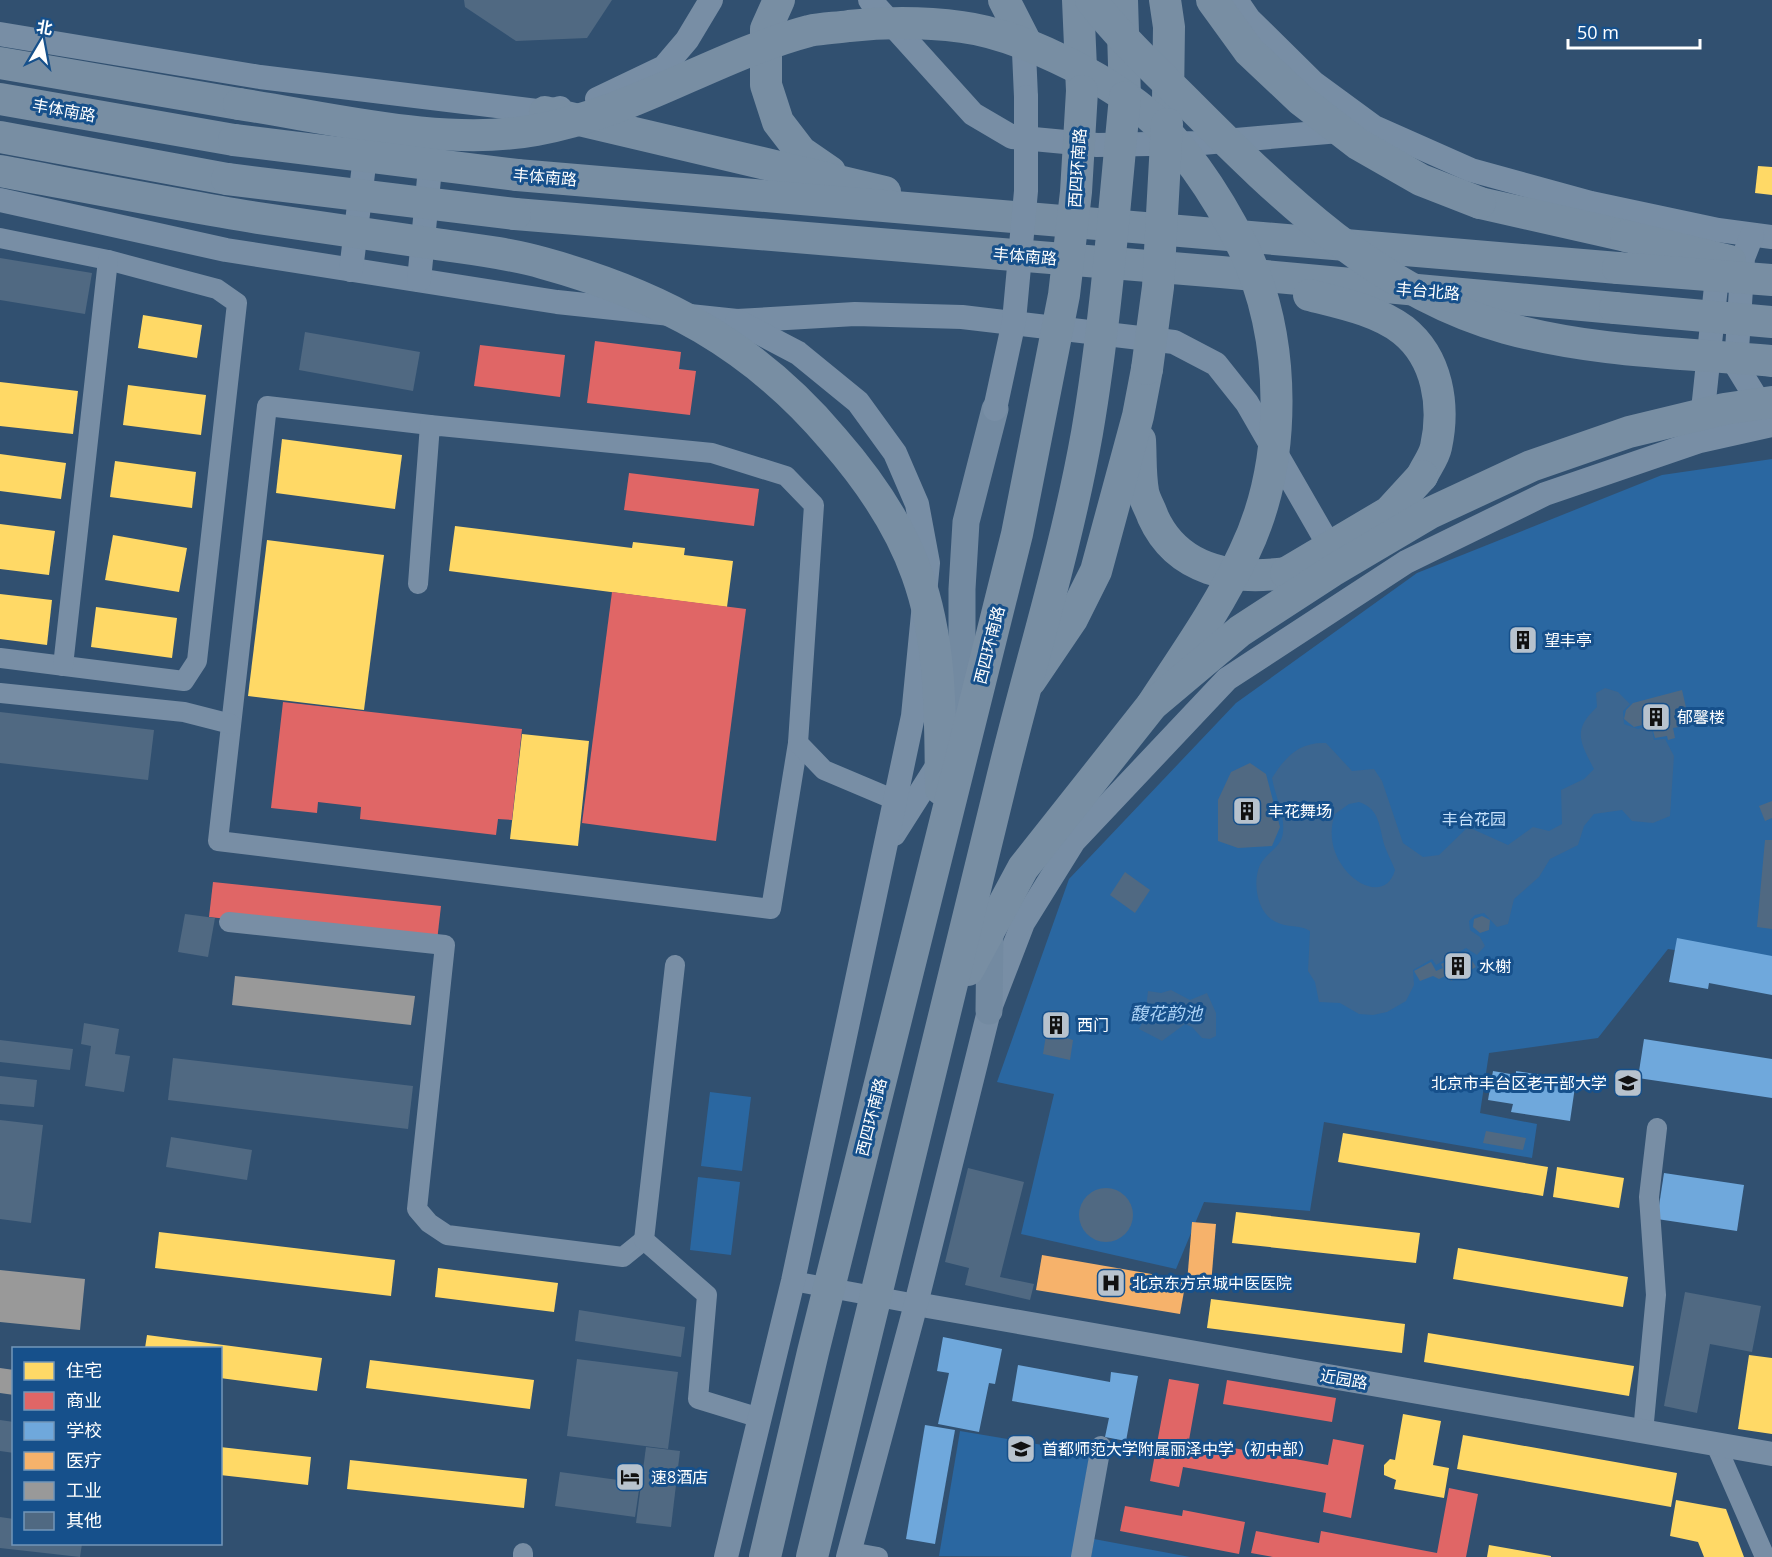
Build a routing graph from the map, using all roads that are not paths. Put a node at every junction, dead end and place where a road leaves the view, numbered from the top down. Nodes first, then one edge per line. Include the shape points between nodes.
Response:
1 (711, 0) edge
2 (780, 0) edge
3 (870, 0) edge
4 (1004, 0) edge
5 (1016, 0) edge
6 (1078, 0) edge
7 (1091, 0) edge
8 (1122, 0) edge
9 (1165, 0) edge
10 (1212, 0) edge
11 (1236, 0) edge
12 (0, 34) edge
13 (1025, 40) junction
14 (0, 63) edge
15 (373, 93) junction
16 (0, 99) edge
17 (437, 100) junction
18 (545, 112) junction
19 (1374, 127) junction
20 (0, 137) edge
21 (0, 171) edge
22 (844, 181) junction
23 (0, 200) edge
24 (979, 215) junction
25 (1718, 230) junction
26 (1762, 236) edge
27 (0, 238) edge
28 (108, 260) junction
29 (1085, 261) joint
30 (351, 270) junction
31 (1772, 271) edge
32 (1221, 272) junction
33 (419, 280) junction
34 (1772, 280) edge
35 (737, 321) junction
36 (1772, 322) edge
37 (1772, 361) edge
38 (1772, 402) edge
39 (994, 409) joint
40 (1772, 411) edge
41 (1138, 416) junction
42 (430, 425) junction
43 (1772, 425) edge
44 (1700, 441) junction
45 (418, 584) dead end
46 (1357, 595) junction
47 (0, 658) edge
48 (63, 666) junction
49 (1030, 681) joint
50 (0, 693) edge
51 (1152, 705) junction
52 (231, 724) junction
53 (962, 729) junction
54 (798, 743) junction
55 (895, 800) junction
56 (991, 830) junction
57 (941, 831) junction
58 (886, 846) junction
59 (229, 922) dead end
60 (675, 965) dead end
61 (949, 1005) junction
62 (989, 1011) junction
63 (1657, 1128) dead end
64 (644, 1240) junction
65 (793, 1281) junction
66 (829, 1288) junction
67 (877, 1297) junction
68 (916, 1304) junction
69 (760, 1418) junction
70 (1643, 1432) junction
71 (1716, 1445) junction
72 (1101, 1446) dead end
73 (1772, 1454) edge
74 (849, 1554) edge
75 (726, 1557) edge
76 (765, 1557) edge
77 (812, 1557) edge
78 (878, 1557) edge
79 (1081, 1557) edge
80 (1765, 1557) edge

1 - 18 street via 687,40 664,67 585,103
2 - 22 highway via 766,29 766,85 778,122 801,152
3 - 19 street via 973,114 1012,137 1097,145 1202,143
4 - 13 highway
5 - 13 street, 西四环南路
6 - 57 highway, 西四环南路, bridge via 1082,91 1064,295 1017,534
7 - 37 highway, bridge via 1153,68 1298,207 1368,264 1415,290 1505,328 1584,346
8 - 61 highway, bridge via 1125,97 1087,434
9 - 41 highway, bridge via 1169,27 1164,216
10 - 31 highway, bridge via 1249,51 1300,100 1358,144 1421,180 1480,203
11 - 19 street via 1249,19 1314,83
12 - 15 street
13 - 39 street, 西四环南路, bridge via 1026,191 1014,321
14 - 51 highway, bridge via 408,130 479,136 535,130 585,118 631,103 745,52 813,30 887,22 965,27 1038,49 1097,79 1144,111 1189,158 1222,206 1265,304 1275,364 1277,423 1267,487 1246,550 1212,613
15 - 17 street
15 - 30 street
16 - 24 highway, 丰体南路, bridge via 234,140 517,175
17 - 18 street
17 - 33 street
18 - 22 highway
19 - 25 street via 1471,170 1591,203
20 - 29 highway, 丰体南路, bridge via 227,179 515,214
21 - 57 highway, bridge via 257,218 541,262 619,287 679,312 728,341 781,384 860,470 896,525 917,573 938,668
22 - 24 highway
23 - 30 street via 226,250
24 - 34 highway, 丰体南路, bridge
25 - 26 street
25 - 44 street via 1720,247
26 - 40 street via 1743,258 1736,364 1755,396
27 - 28 street
28 - 48 street
28 - 48 street via 217,289 237,303 197,661 184,681
29 - 32 highway, 丰台北路
30 - 33 street
32 - 36 highway, 丰台北路, bridge
32 - 41 highway, bridge via 1358,308 1403,330 1424,354 1439,387 1436,449 1422,476 1389,512 1286,573 1254,577 1210,570 1183,554 1160,531 1143,493
33 - 35 street via 557,302
35 - 46 street via 855,314 962,317 1174,342 1216,364 1247,403
35 - 55 street via 798,353 858,402 895,453 917,504 928,563 913,716
38 - 51 highway, bridge via 1629,432 1531,466 1430,513 1240,632
39 - 53 main road, 西四环南路 via 966,522
41 - 49 highway via 1096,572 1072,619
42 - 45 street
42 - 52 street via 267,406
42 - 54 street via 712,453 786,476 814,505
43 - 44 street
44 - 46 street via 1545,494 1406,562
46 - 62 street via 1227,679 1074,841 1023,923
47 - 48 street
49 - 56 main road
50 - 52 street via 184,712
51 - 61 highway, bridge via 1023,868
52 - 54 street via 218,841 771,909
53 - 58 street
53 - 66 main road, 西四环南路
54 - 55 street via 824,770
55 - 58 street
56 - 62 main road
56 - 67 main road
57 - 76 highway, 西四环南路, bridge
58 - 65 street
59 - 64 street via 445,945 417,1209 429,1223 447,1235 623,1257
60 - 64 street
61 - 77 highway, bridge
62 - 68 street
63 - 70 street via 1649,1197 1656,1295
64 - 69 street via 707,1295 698,1399
65 - 66 street
65 - 69 street
66 - 67 street
66 - 76 main road, 西四环南路
67 - 68 street
67 - 77 main road
68 - 70 street, 近园路
68 - 74 street
69 - 75 street
70 - 71 street, 近园路
71 - 73 street, 近园路
71 - 80 street
72 - 79 street
74 - 78 street

